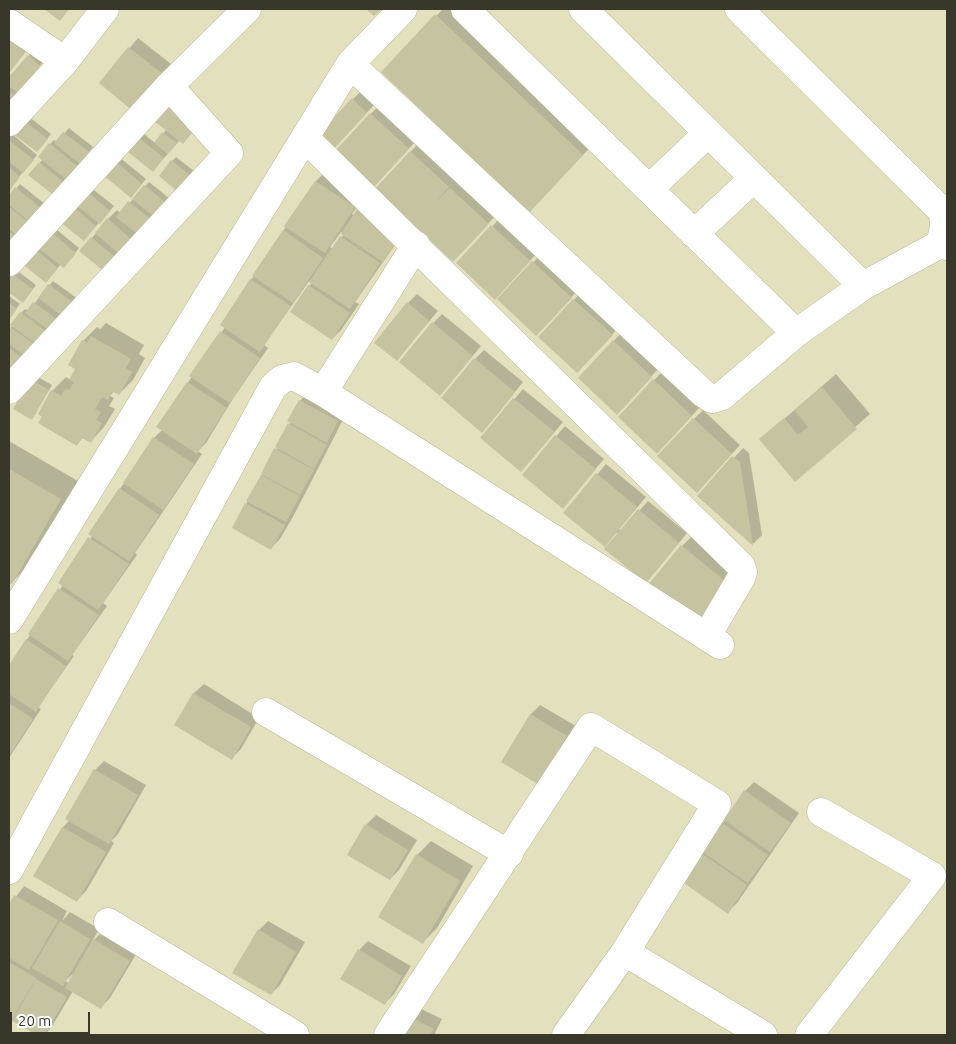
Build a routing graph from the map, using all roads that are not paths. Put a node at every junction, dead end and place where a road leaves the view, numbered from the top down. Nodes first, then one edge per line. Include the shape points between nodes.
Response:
1 (105, 9) edge
2 (247, 9) edge
3 (403, 9) edge
4 (465, 9) edge
5 (582, 9) edge
6 (739, 9) edge
7 (9, 23) edge
8 (65, 61) junction
9 (350, 64) junction
10 (169, 86) junction
11 (9, 122) edge
12 (708, 133) junction
13 (305, 138) junction
14 (754, 178) junction
15 (649, 189) junction
16 (694, 234) junction
17 (416, 245) junction
18 (943, 245) edge
19 (9, 262) edge
20 (863, 286) junction
21 (796, 333) junction
22 (10, 386) edge
23 (324, 392) junction
24 (10, 616) edge
25 (266, 712) dead end
26 (821, 812) dead end
27 (509, 854) junction
28 (9, 870) edge
29 (108, 922) dead end
30 (625, 952) junction
31 (571, 1034) edge
32 (295, 1035) edge
33 (388, 1035) edge
34 (762, 1035) edge
35 (809, 1035) edge

1 - 8 street
2 - 10 street
3 - 9 street
4 - 15 street
5 - 12 street
6 - 18 street via 941,210 945,217
7 - 8 street
8 - 11 street
9 - 13 street
9 - 21 street via 704,394 712,398 722,396
10 - 19 street
10 - 22 street via 229,153
12 - 14 street
12 - 15 street
13 - 17 street
13 - 24 street
14 - 16 street
14 - 20 street
15 - 16 street
16 - 21 street
17 - 23 street
17 - 23 street via 741,566 741,578 714,641
18 - 20 street
20 - 21 street
23 - 28 street via 294,376 282,379 273,387
25 - 27 street
26 - 35 street via 932,876
27 - 30 street via 591,727 717,804
27 - 33 street
29 - 32 street
30 - 31 street
30 - 34 street

